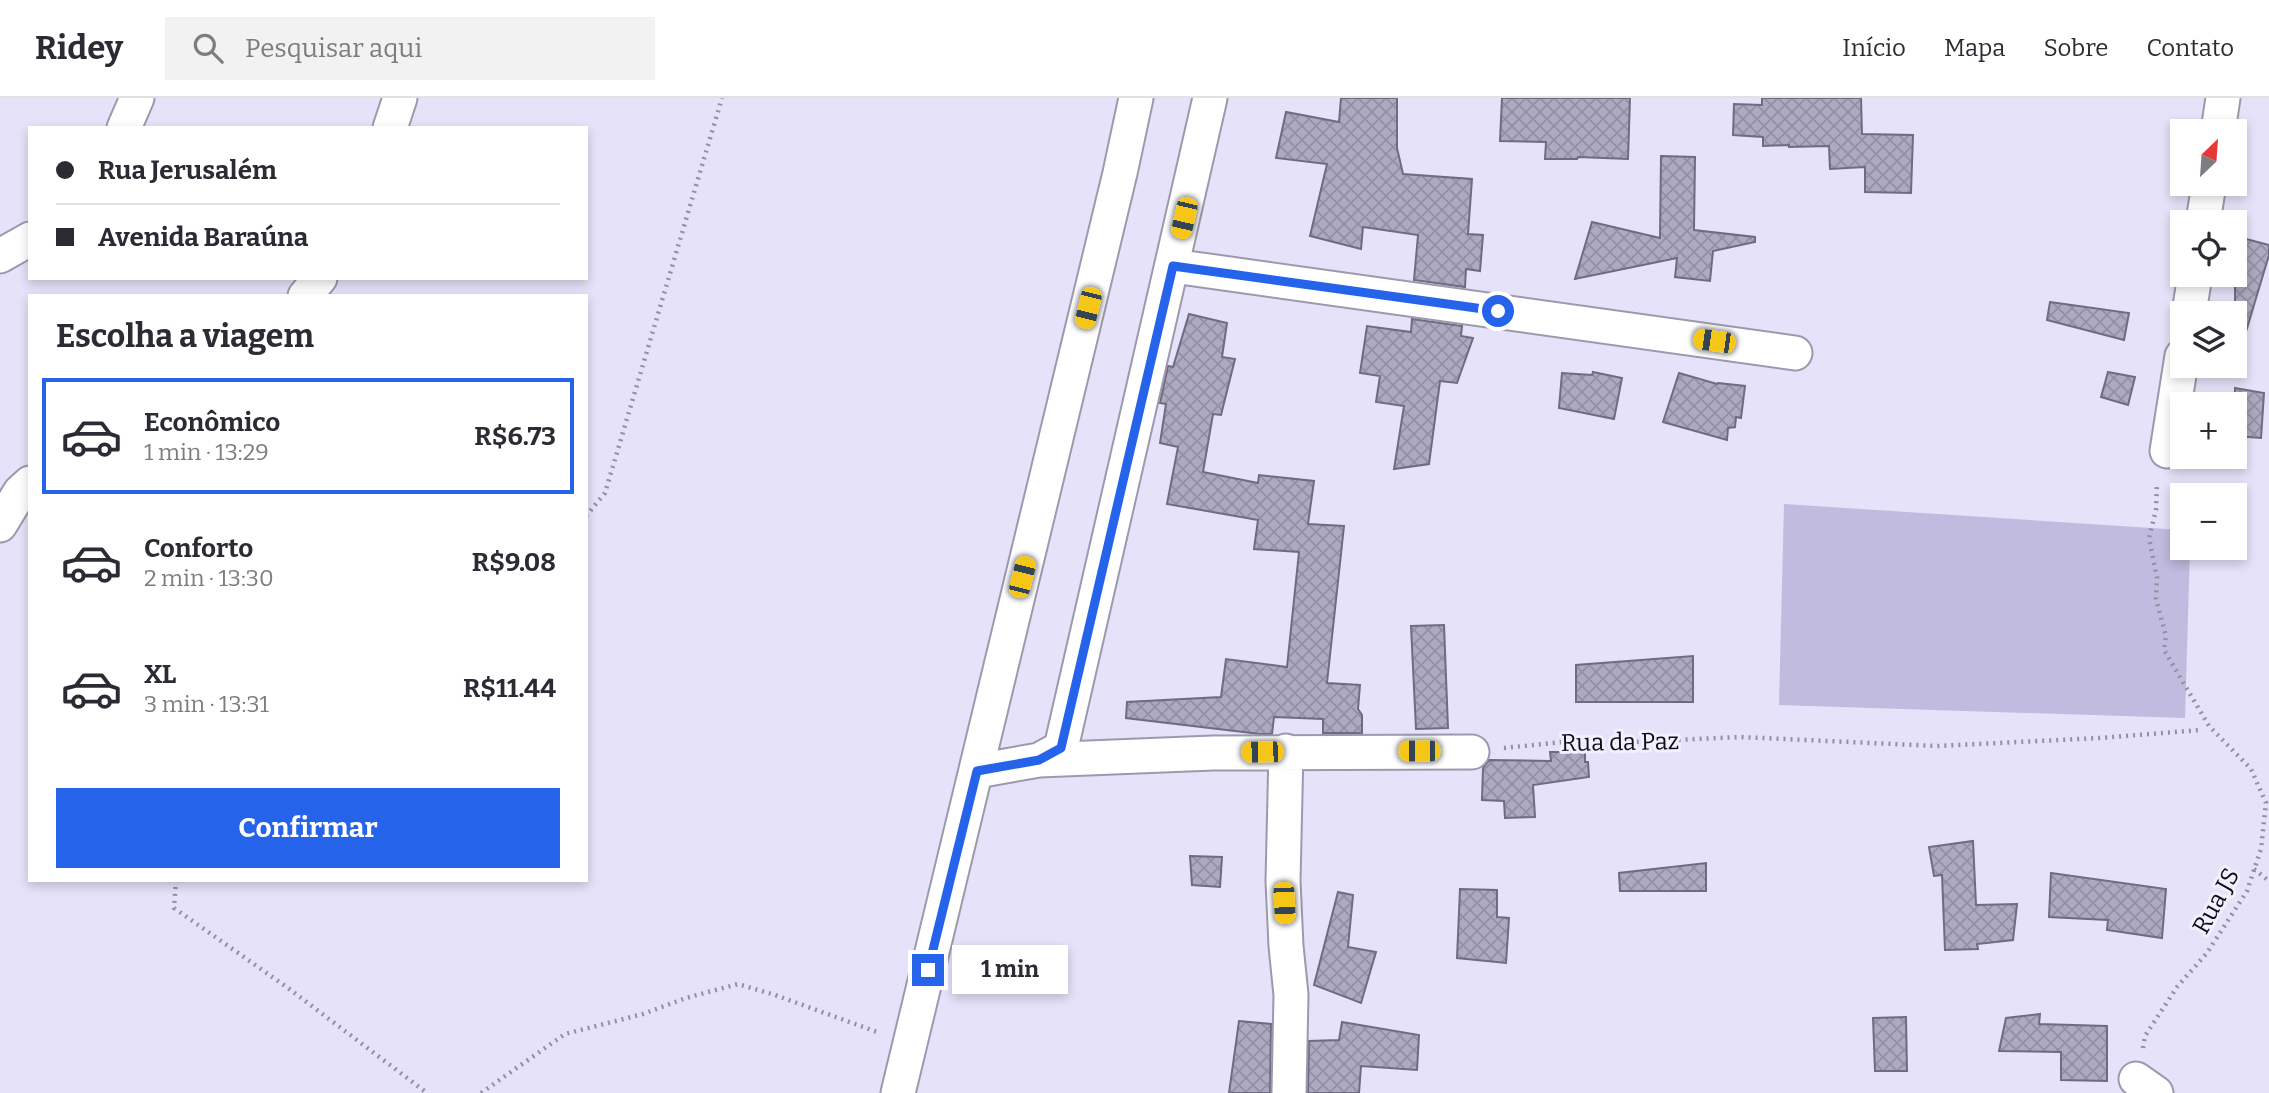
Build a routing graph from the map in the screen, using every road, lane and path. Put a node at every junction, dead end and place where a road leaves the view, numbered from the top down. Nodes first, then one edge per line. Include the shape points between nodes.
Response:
1 (137, 98) edge
2 (400, 98) edge
3 (722, 98) edge
4 (1136, 98) edge
5 (1210, 98) edge
6 (2223, 98) edge
7 (2220, 119) edge
8 (125, 126) edge
9 (391, 126) edge
10 (28, 240) edge
11 (0, 256) edge
12 (1173, 266) junction
13 (318, 280) edge
14 (307, 294) edge
15 (1795, 353) dead end
16 (2178, 378) edge
17 (2164, 463) joint
18 (28, 485) edge
19 (588, 514) edge
20 (0, 525) edge
21 (2200, 730) dead end
22 (1286, 751) junction
23 (1472, 751) joint
24 (1039, 760) junction
25 (977, 771) junction
26 (2254, 869) junction
27 (2269, 881) edge
28 (176, 882) edge
29 (910, 1044) junction
30 (2146, 1086) edge
31 (427, 1093) edge
32 (481, 1093) edge
33 (898, 1093) edge
34 (1289, 1093) edge

1 - 8 street
2 - 9 street
3 - 19 path via 605,493
4 - 25 street
5 - 12 street
6 - 7 street
10 - 11 street
12 - 15 street
12 - 24 street via 1061,748
13 - 14 street
16 - 17 street
17 - 26 path, Rua JS via 2149,538 2166,636 2164,650 2209,726 2251,769 2266,803
18 - 20 street
21 - 23 path, Rua da Paz via 1937,746 1740,737 1563,742
22 - 23 street
22 - 24 street
22 - 34 street via 1283,881 1292,995
24 - 25 street
25 - 29 street
26 - 27 path
26 - 30 path, Rua JS via 2246,891 2212,945 2145,1036
28 - 31 path via 174,908
29 - 32 path via 738,984 565,1034
29 - 33 street

